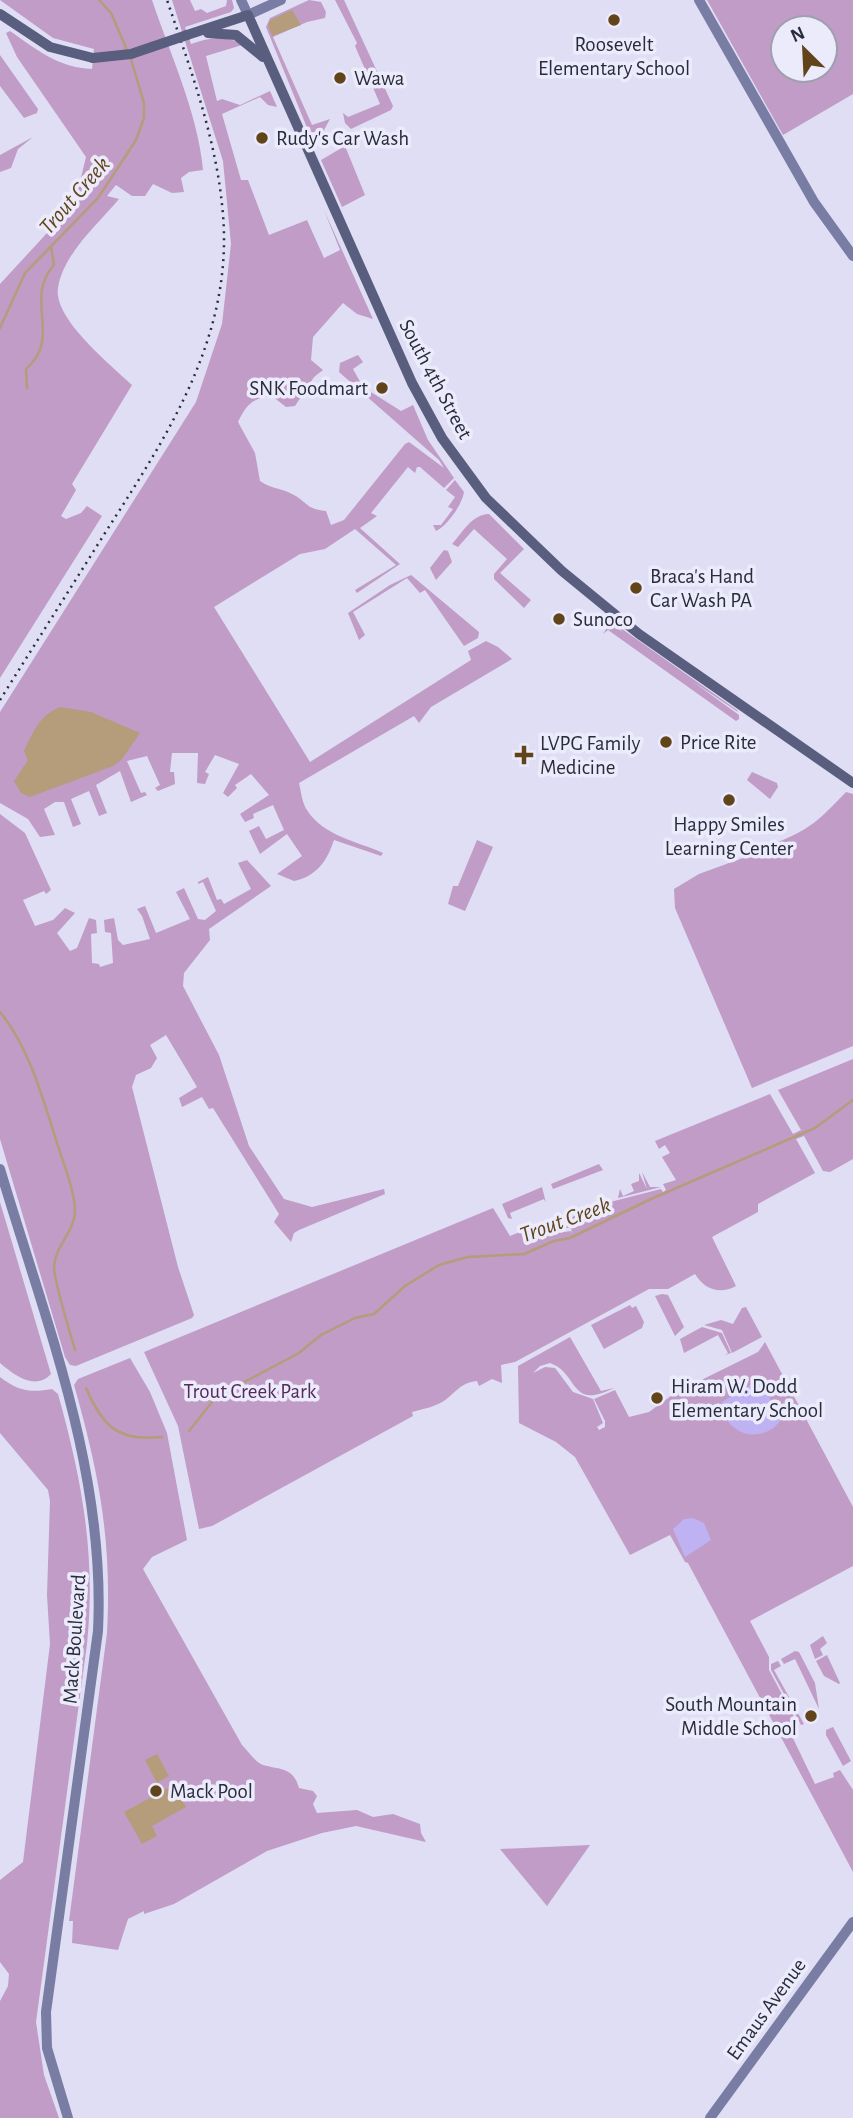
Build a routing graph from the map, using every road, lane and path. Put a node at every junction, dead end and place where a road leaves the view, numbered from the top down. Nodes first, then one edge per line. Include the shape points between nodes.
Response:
1 (241, 0) edge
2 (281, 0) edge
3 (699, 0) edge
4 (248, 15) junction
5 (4, 17) edge
6 (187, 35) junction
7 (269, 64) junction
8 (853, 256) edge
9 (853, 783) edge
10 (0, 1169) edge
11 (853, 1922) edge
12 (68, 2118) edge
13 (710, 2118) edge

1 - 4 main road, South 4th Street
2 - 4 main road
3 - 8 main road via 814,202
4 - 6 main road
4 - 7 main road, South 4th Street
5 - 6 main road, bridge via 50,47 93,58 131,54
6 - 7 main road via 236,35
7 - 9 main road, South 4th Street via 412,383 442,438 486,498 562,571 639,634
10 - 12 main road, Mack Boulevard via 81,1444 97,1543 100,1587 95,1656 46,2012 47,2048
11 - 13 main road, Emaus Avenue

